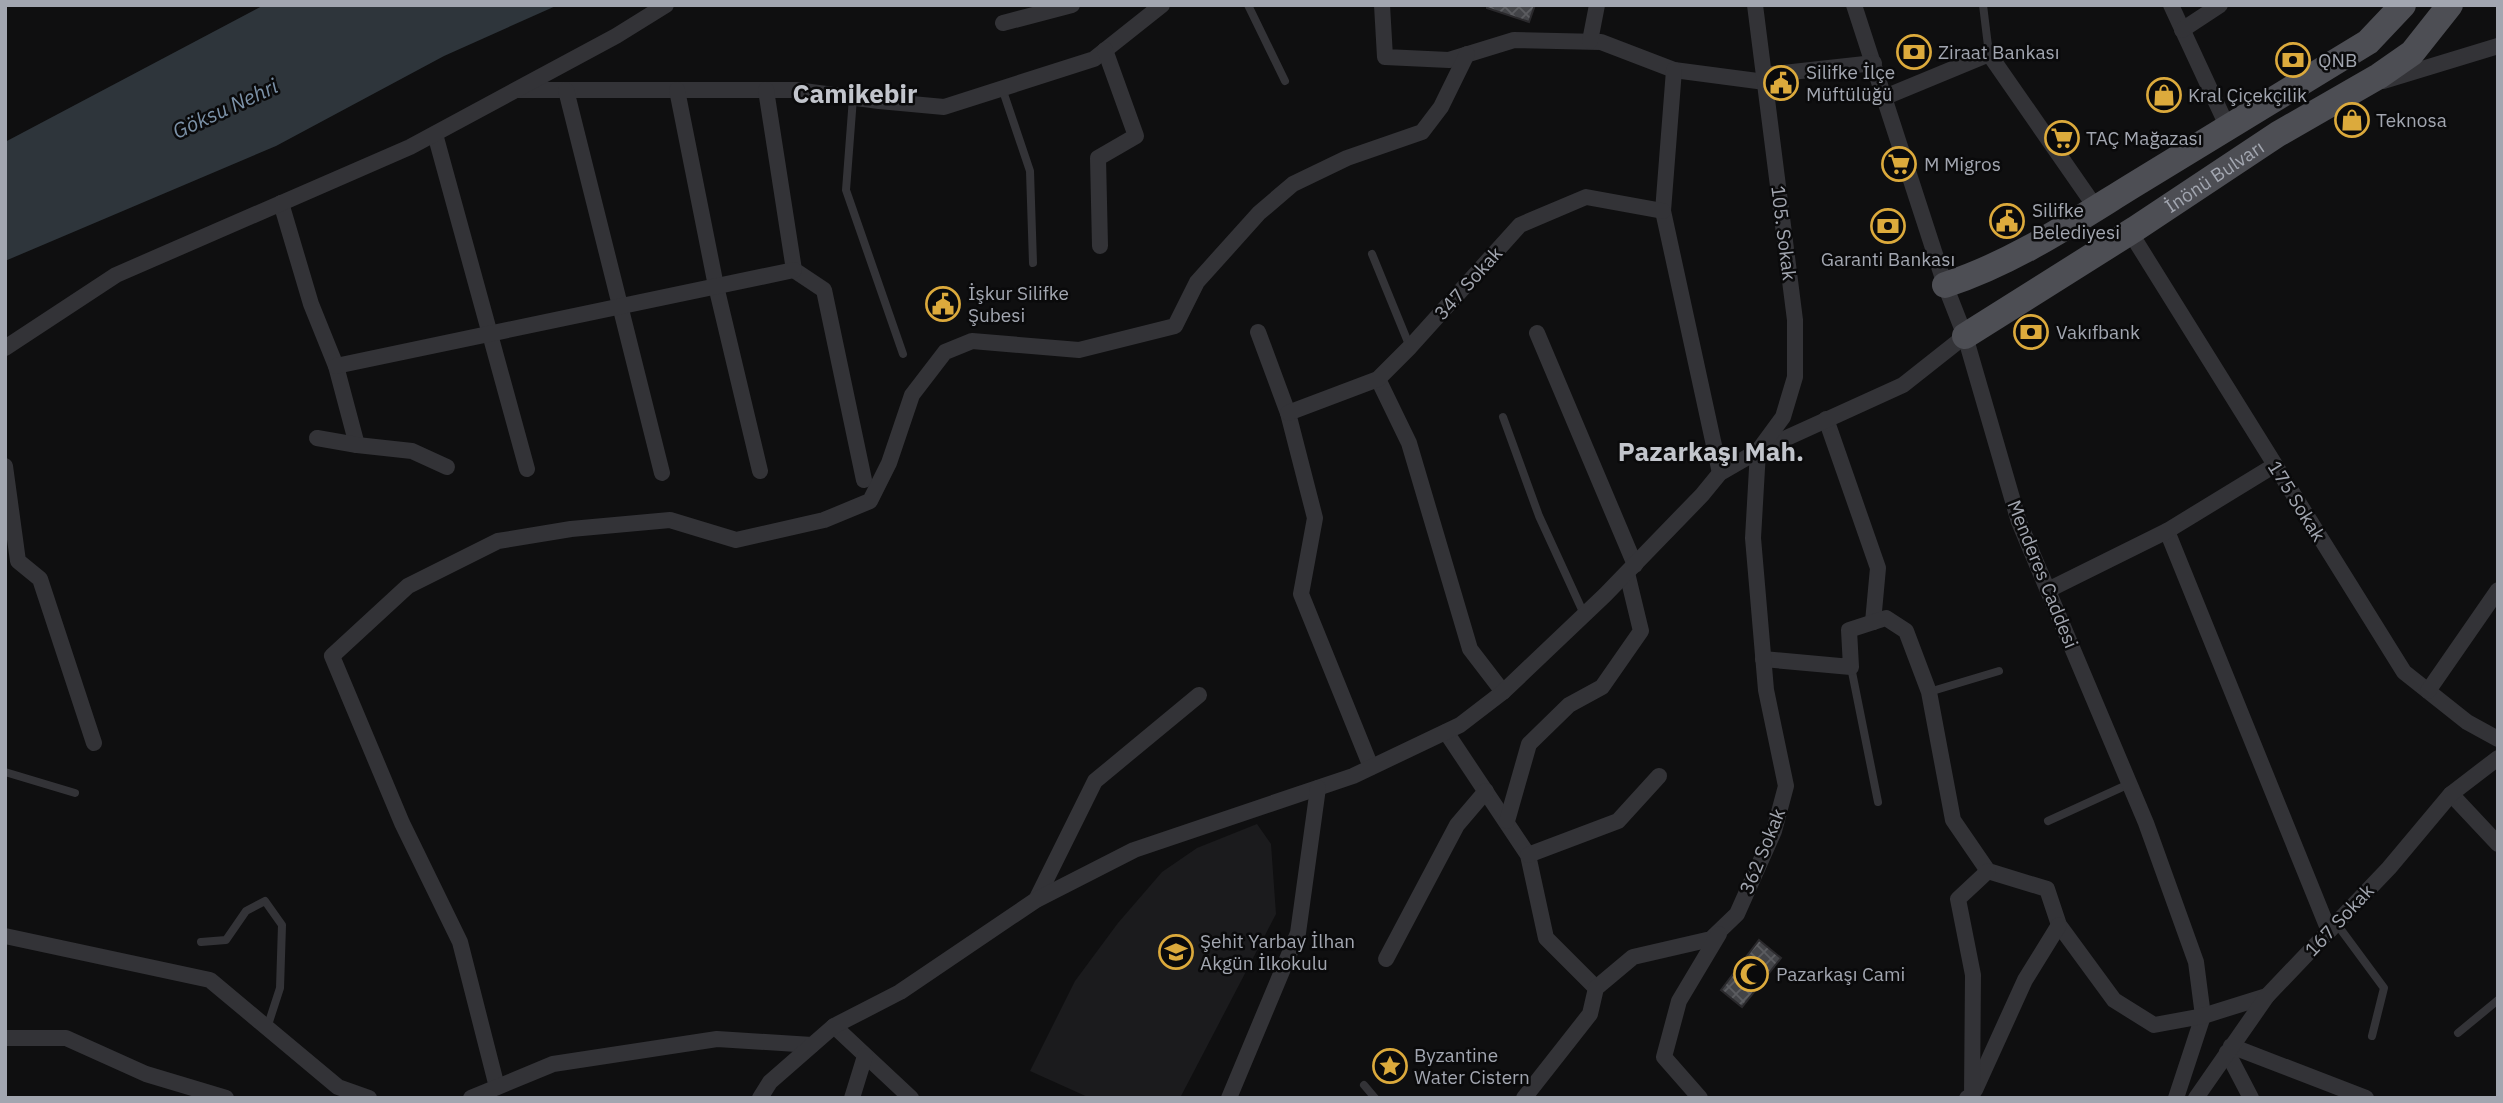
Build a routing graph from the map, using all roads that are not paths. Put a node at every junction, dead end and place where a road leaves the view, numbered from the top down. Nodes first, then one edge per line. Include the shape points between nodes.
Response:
1 (666, 5) edge
2 (1072, 5) edge
3 (1162, 5) edge
4 (1248, 5) edge
5 (1382, 5) edge
6 (1597, 5) edge
7 (1755, 5) edge
8 (1854, 5) edge
9 (1983, 5) edge
10 (2171, 5) edge
11 (2220, 5) edge
12 (2403, 5) edge
13 (2449, 5) edge
14 (1003, 23) dead end
15 (2182, 30) junction
16 (1590, 41) junction
17 (2498, 46) edge
18 (1105, 50) junction
19 (1468, 54) junction
20 (1989, 54) junction
21 (1874, 63) junction
22 (1674, 70) junction
23 (1764, 79) junction
24 (1285, 81) dead end
25 (1002, 88) junction
26 (2356, 89) junction
27 (515, 90) junction
28 (566, 90) junction
29 (677, 90) junction
30 (766, 90) junction
31 (1885, 97) junction
32 (853, 98) junction
33 (2228, 128) junction
34 (435, 134) junction
35 (281, 203) junction
36 (2096, 208) junction
37 (1663, 211) junction
38 (2130, 232) junction
39 (1100, 246) dead end
40 (1372, 254) dead end
41 (1033, 263) dead end
42 (794, 270) junction
43 (1945, 285) junction
44 (716, 286) junction
45 (620, 306) junction
46 (1258, 332) dead end
47 (490, 333) junction
48 (1537, 334) dead end
49 (1965, 336) junction
50 (1410, 346) junction
51 (5, 348) edge
52 (903, 354) dead end
53 (336, 366) junction
54 (1378, 379) junction
55 (1288, 413) junction
56 (1503, 417) dead end
57 (1826, 419) junction
58 (317, 438) dead end
59 (357, 445) junction
60 (1758, 451) junction
61 (2275, 465) junction
62 (5, 466) edge
63 (447, 467) dead end
64 (527, 469) dead end
65 (760, 471) dead end
66 (662, 473) dead end
67 (1720, 473) junction
68 (863, 480) dead end
69 (2167, 531) junction
70 (18, 561) junction
71 (1631, 569) junction
72 (5, 572) edge
73 (2048, 590) junction
74 (2498, 590) edge
75 (1584, 614) junction
76 (1873, 622) junction
77 (1763, 659) junction
78 (1851, 667) junction
79 (1999, 671) dead end
80 (2428, 691) junction
81 (1503, 692) junction
82 (1929, 692) junction
83 (1199, 695) dead end
84 (1446, 732) junction
85 (2498, 739) edge
86 (94, 743) dead end
87 (2498, 758) edge
88 (1371, 767) junction
89 (5, 772) edge
90 (1659, 776) dead end
91 (2129, 784) junction
92 (1318, 788) junction
93 (1486, 791) junction
94 (75, 793) dead end
95 (2451, 794) junction
96 (1878, 803) dead end
97 (1507, 821) junction
98 (2048, 821) dead end
99 (2498, 844) edge
100 (1528, 855) junction
101 (1988, 871) junction
102 (1036, 900) junction
103 (2059, 925) junction
104 (2332, 927) junction
105 (1723, 928) junction
106 (5, 936) edge
107 (201, 942) dead end
108 (1386, 959) dead end
109 (1596, 988) junction
110 (2267, 996) junction
111 (2498, 1000) edge
112 (2203, 1016) junction
113 (834, 1026) junction
114 (267, 1028) junction
115 (2458, 1033) dead end
116 (2372, 1036) dead end
117 (5, 1038) edge
118 (812, 1045) junction
119 (2229, 1049) junction
120 (865, 1056) junction
121 (1364, 1085) dead end
122 (496, 1087) junction
123 (1969, 1096) edge
124 (1697, 1097) edge
125 (226, 1098) edge
126 (369, 1098) edge
127 (471, 1098) edge
128 (760, 1098) edge
129 (852, 1098) edge
130 (911, 1098) edge
131 (1229, 1098) edge
132 (1375, 1098) edge
133 (1524, 1098) edge
134 (2176, 1098) edge
135 (2196, 1098) edge
136 (2251, 1098) edge
137 (2366, 1098) edge

1 - 27 street
2 - 14 street
3 - 18 street
4 - 24 lane
5 - 19 street via 1385,57 1449,60
6 - 16 street
7 - 23 street, 105. Sokak
8 - 21 street, Menderes Caddesi
9 - 20 lane
10 - 15 street
11 - 15 street
12 - 33 main road, İnönü Bulvarı via 2368,42
13 - 26 main road, İnönü Bulvarı via 2412,53
15 - 33 street
16 - 19 street via 1514,40
16 - 22 street
17 - 26 street
18 - 25 street via 1094,59
18 - 39 street via 1136,136 1098,158
19 - 122 street via 1441,107 1422,132 1347,158 1293,184 1259,213 1197,282 1175,326 1079,350 972,341 944,352 912,396 889,463 870,501 824,520 736,540 670,520 498,541 408,586 332,656 402,824 460,942
20 - 31 street
20 - 36 street
21 - 23 street
21 - 31 street, Menderes Caddesi
22 - 23 street
22 - 37 street
23 - 60 street, 105. Sokak via 1795,320 1796,377 1783,417
25 - 32 street via 944,107
25 - 41 lane via 1030,171
26 - 38 main road, İnönü Bulvarı via 2278,134
27 - 28 street
27 - 34 street
28 - 29 street
28 - 45 street
29 - 30 street
29 - 44 street
30 - 32 street
30 - 42 street
31 - 43 street, Menderes Caddesi
32 - 52 lane via 846,190
33 - 36 main road, İnönü Bulvarı
34 - 35 street
34 - 47 street
35 - 51 street via 116,275
35 - 53 street via 311,304
36 - 43 main road, İnönü Bulvarı via 2012,259
37 - 50 street, 347 Sokak via 1586,197 1520,225
37 - 67 street
38 - 49 main road, İnönü Bulvarı
38 - 61 street, 175 Sokak
40 - 50 lane
42 - 44 street
42 - 68 street via 824,290
43 - 49 street, Menderes Caddesi
44 - 45 street
44 - 65 street
45 - 47 street
45 - 66 street
46 - 55 street
47 - 53 street
47 - 64 street
48 - 71 street
49 - 57 street via 1903,385
49 - 73 street, Menderes Caddesi via 2019,522
50 - 54 street, 347 Sokak
53 - 59 street
54 - 55 street, 347 Sokak
54 - 81 street via 1409,443 1470,649
55 - 88 street via 1315,518 1301,594
56 - 75 lane via 1539,516
57 - 60 street
57 - 76 street via 1878,568
58 - 59 street
59 - 63 street via 412,451
60 - 67 street
60 - 77 street, 362 Sokak via 1753,538
61 - 69 street
61 - 80 street, 175 Sokak via 2404,672
62 - 70 street
67 - 71 street
69 - 73 street
69 - 104 street
70 - 72 street
70 - 86 street via 40,579
71 - 75 street
71 - 97 street via 1641,631 1602,687 1569,705 1529,744
73 - 91 street, Menderes Caddesi
74 - 80 street
75 - 81 street
76 - 78 street via 1849,630
76 - 82 street via 1886,618 1906,631
77 - 78 street
77 - 105 street, 362 Sokak via 1786,786 1774,831 1737,914
78 - 96 lane
79 - 82 lane
80 - 85 street, 175 Sokak via 2467,722
81 - 84 street
82 - 101 street via 1953,820
83 - 102 street via 1096,780
84 - 88 street
84 - 93 street
87 - 95 street, 167 Sokak
88 - 92 street
89 - 94 lane
90 - 100 street via 1618,821
91 - 98 lane
91 - 112 street, Menderes Caddesi via 2196,962
92 - 102 street via 1134,850
92 - 131 street via 1298,933
93 - 97 street
93 - 108 street via 1457,825
95 - 99 street
95 - 104 street, 167 Sokak
97 - 100 street
100 - 109 street via 1546,938
101 - 103 street via 2047,889
101 - 123 street via 1958,899 1973,975
102 - 113 street via 900,992
103 - 112 street via 2114,1000 2154,1025
103 - 123 street via 2025,980
104 - 110 street, 167 Sokak
104 - 116 lane via 2384,988
105 - 109 street, 362 Sokak via 1711,939 1633,957
105 - 124 street via 1679,1001 1664,1056
106 - 114 street via 210,980
107 - 114 lane via 226,940 246,911 265,901 282,925 280,988
109 - 133 street via 1590,1014
110 - 112 street
110 - 119 street, 167 Sokak
111 - 115 lane
112 - 134 street, Menderes Caddesi
113 - 118 street
113 - 120 street
114 - 126 street via 338,1087
117 - 125 street via 66,1038 146,1074
118 - 122 street via 718,1039 553,1065
118 - 128 street via 770,1082
119 - 135 street, 167 Sokak
119 - 136 street
119 - 137 street
120 - 129 street
120 - 130 street
121 - 132 lane
122 - 127 street

